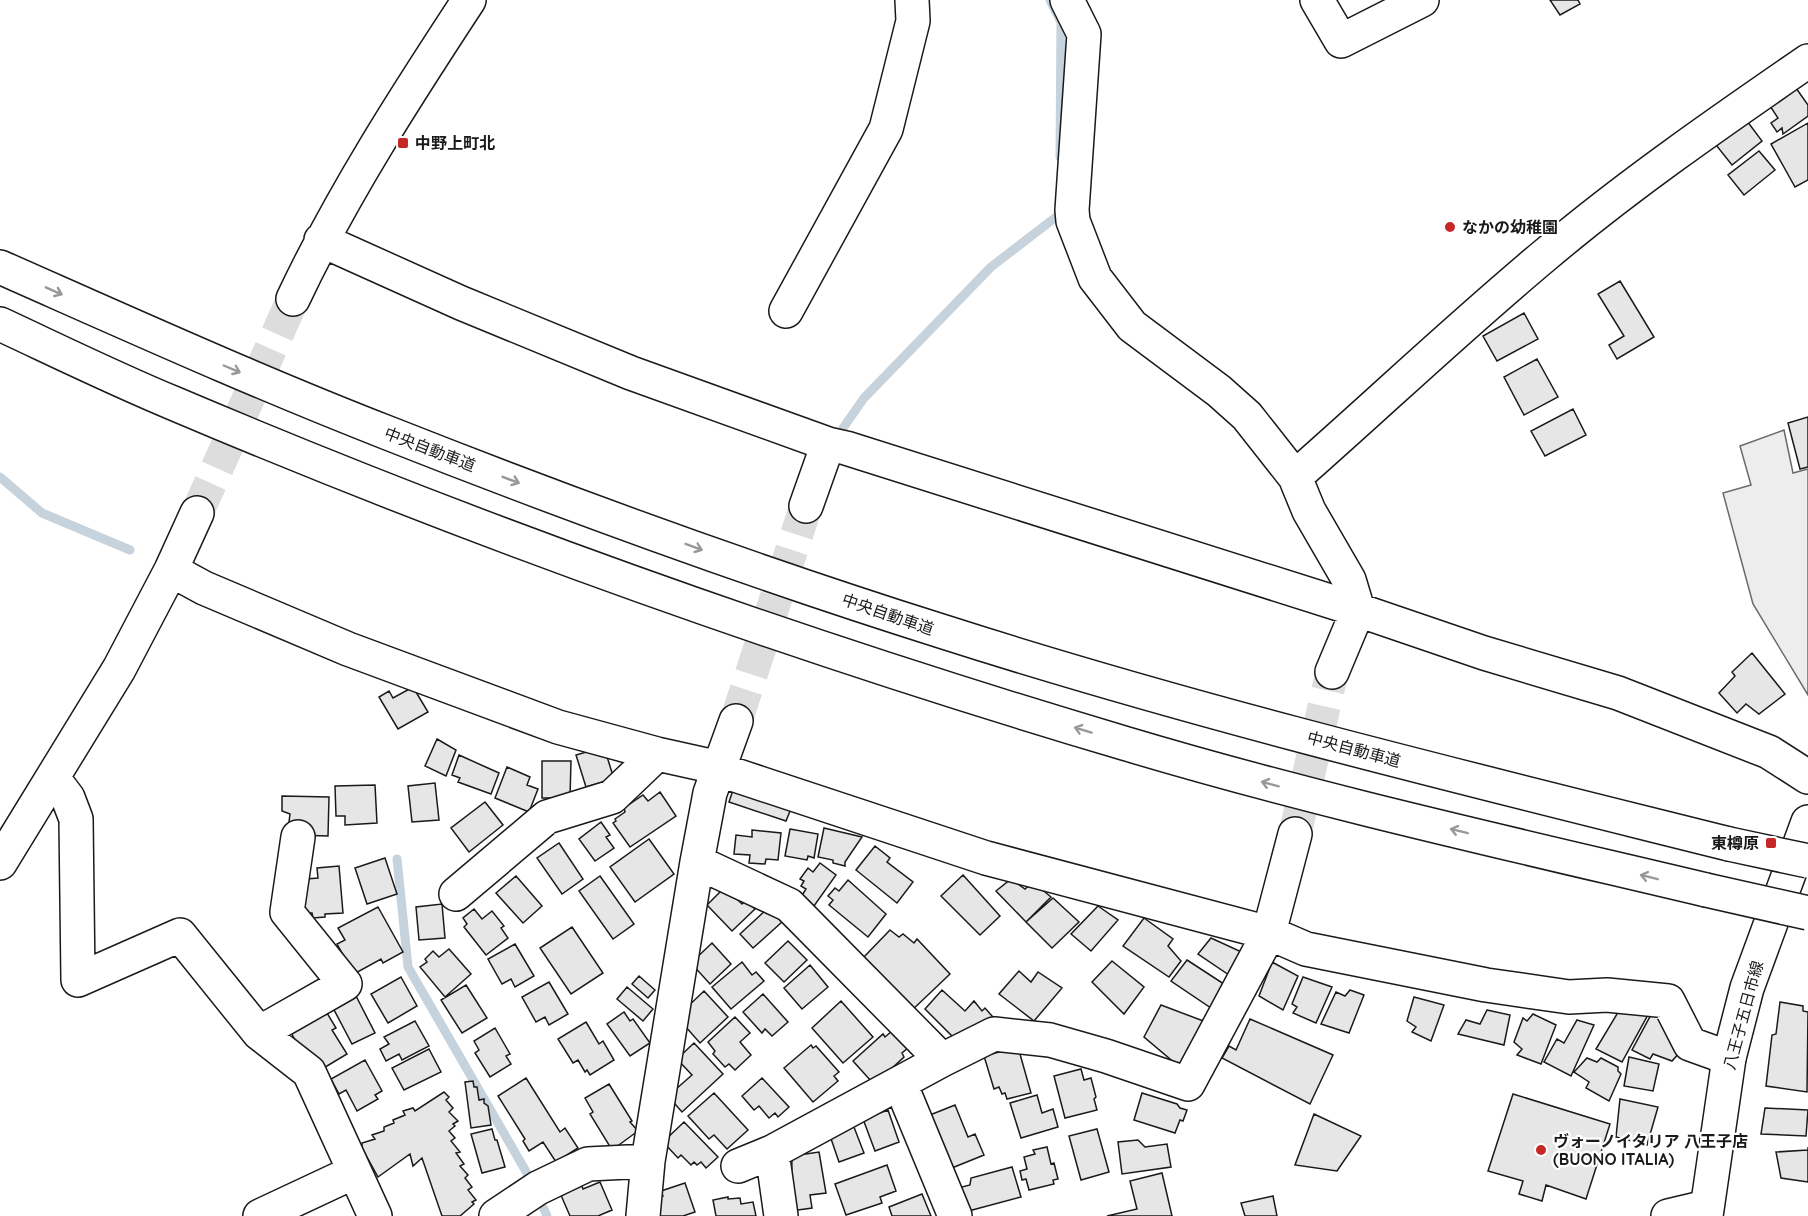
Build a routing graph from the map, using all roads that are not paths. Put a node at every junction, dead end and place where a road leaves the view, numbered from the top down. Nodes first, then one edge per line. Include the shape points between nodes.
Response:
1 (469, 0) edge
2 (912, 0) edge
3 (1067, 0) edge
4 (1317, 0) edge
5 (1422, 0) edge
6 (1808, 61) edge
7 (321, 240) junction
8 (0, 267) edge
9 (293, 299) tunnel mouth
10 (786, 311) dead end
11 (0, 324) edge
12 (828, 444) junction
13 (1295, 477) junction
14 (806, 506) tunnel mouth
15 (197, 513) tunnel mouth
16 (171, 570) junction
17 (1358, 610) junction
18 (1332, 672) tunnel mouth
19 (736, 721) tunnel mouth
20 (657, 754) junction
21 (718, 769) junction
22 (1808, 777) edge
23 (53, 778) junction
24 (1808, 822) edge
25 (1295, 834) tunnel mouth
26 (298, 837) dead end
27 (1808, 861) edge
28 (697, 862) junction
29 (0, 863) edge
30 (456, 894) dead end
31 (1808, 913) edge
32 (1269, 933) junction
33 (259, 1033) junction
34 (1729, 1058) junction
35 (942, 1060) junction
36 (900, 1083) junction
37 (772, 1152) junction
38 (648, 1161) junction
39 (738, 1166) dead end
40 (354, 1172) junction
41 (1706, 1212) edge
42 (260, 1216) edge
43 (375, 1216) edge
44 (496, 1216) edge
45 (642, 1216) edge
46 (781, 1216) edge
47 (955, 1216) edge
48 (1668, 1216) edge

1 - 7 main road
2 - 10 main road via 913,21 886,129
3 - 13 main road via 1084,34 1073,221 1095,278 1132,326 1247,416
4 - 5 main road via 1341,42
6 - 13 main road via 1617,198 1544,256
7 - 9 main road
7 - 12 main road via 631,373
8 -> 27 main road, 中央自動車道, bridge via 386,433 742,564 940,631 1333,745
31 -> 11 main road, bridge via 1322,798 1129,745 923,681 530,546 170,402
12 - 14 main road
12 - 17 main road
13 - 17 main road via 1309,511 1349,580
15 - 16 main road
16 - 20 main road via 348,649 558,727
16 - 23 main road via 119,669
17 - 18 main road
17 - 22 main road via 1618,693 1769,752
19 - 21 main road
20 - 21 main road
20 - 30 main road via 612,797 547,817
21 - 28 main road
21 - 32 main road via 987,858
23 - 29 main road
23 - 33 main road via 68,798 76,819 78,980 180,935
24 - 34 main road, 八王子五日市線 via 1747,988
25 - 32 main road
26 - 33 main road via 287,912 345,984
28 - 35 main road via 789,905
28 - 38 main road
32 - 34 main road via 1306,949 1486,985 1569,997 1607,995 1668,1001 1690,1044
32 - 35 main road via 1188,1084 1050,1040 994,1034
33 - 40 main road via 309,1072
34 - 41 main road, 八王子五日市線
35 - 36 main road
36 - 37 main road
36 - 47 main road
37 - 39 main road
37 - 46 main road
38 - 44 main road via 588,1164 538,1188
38 - 45 main road
40 - 42 main road
40 - 43 main road
41 - 48 main road

